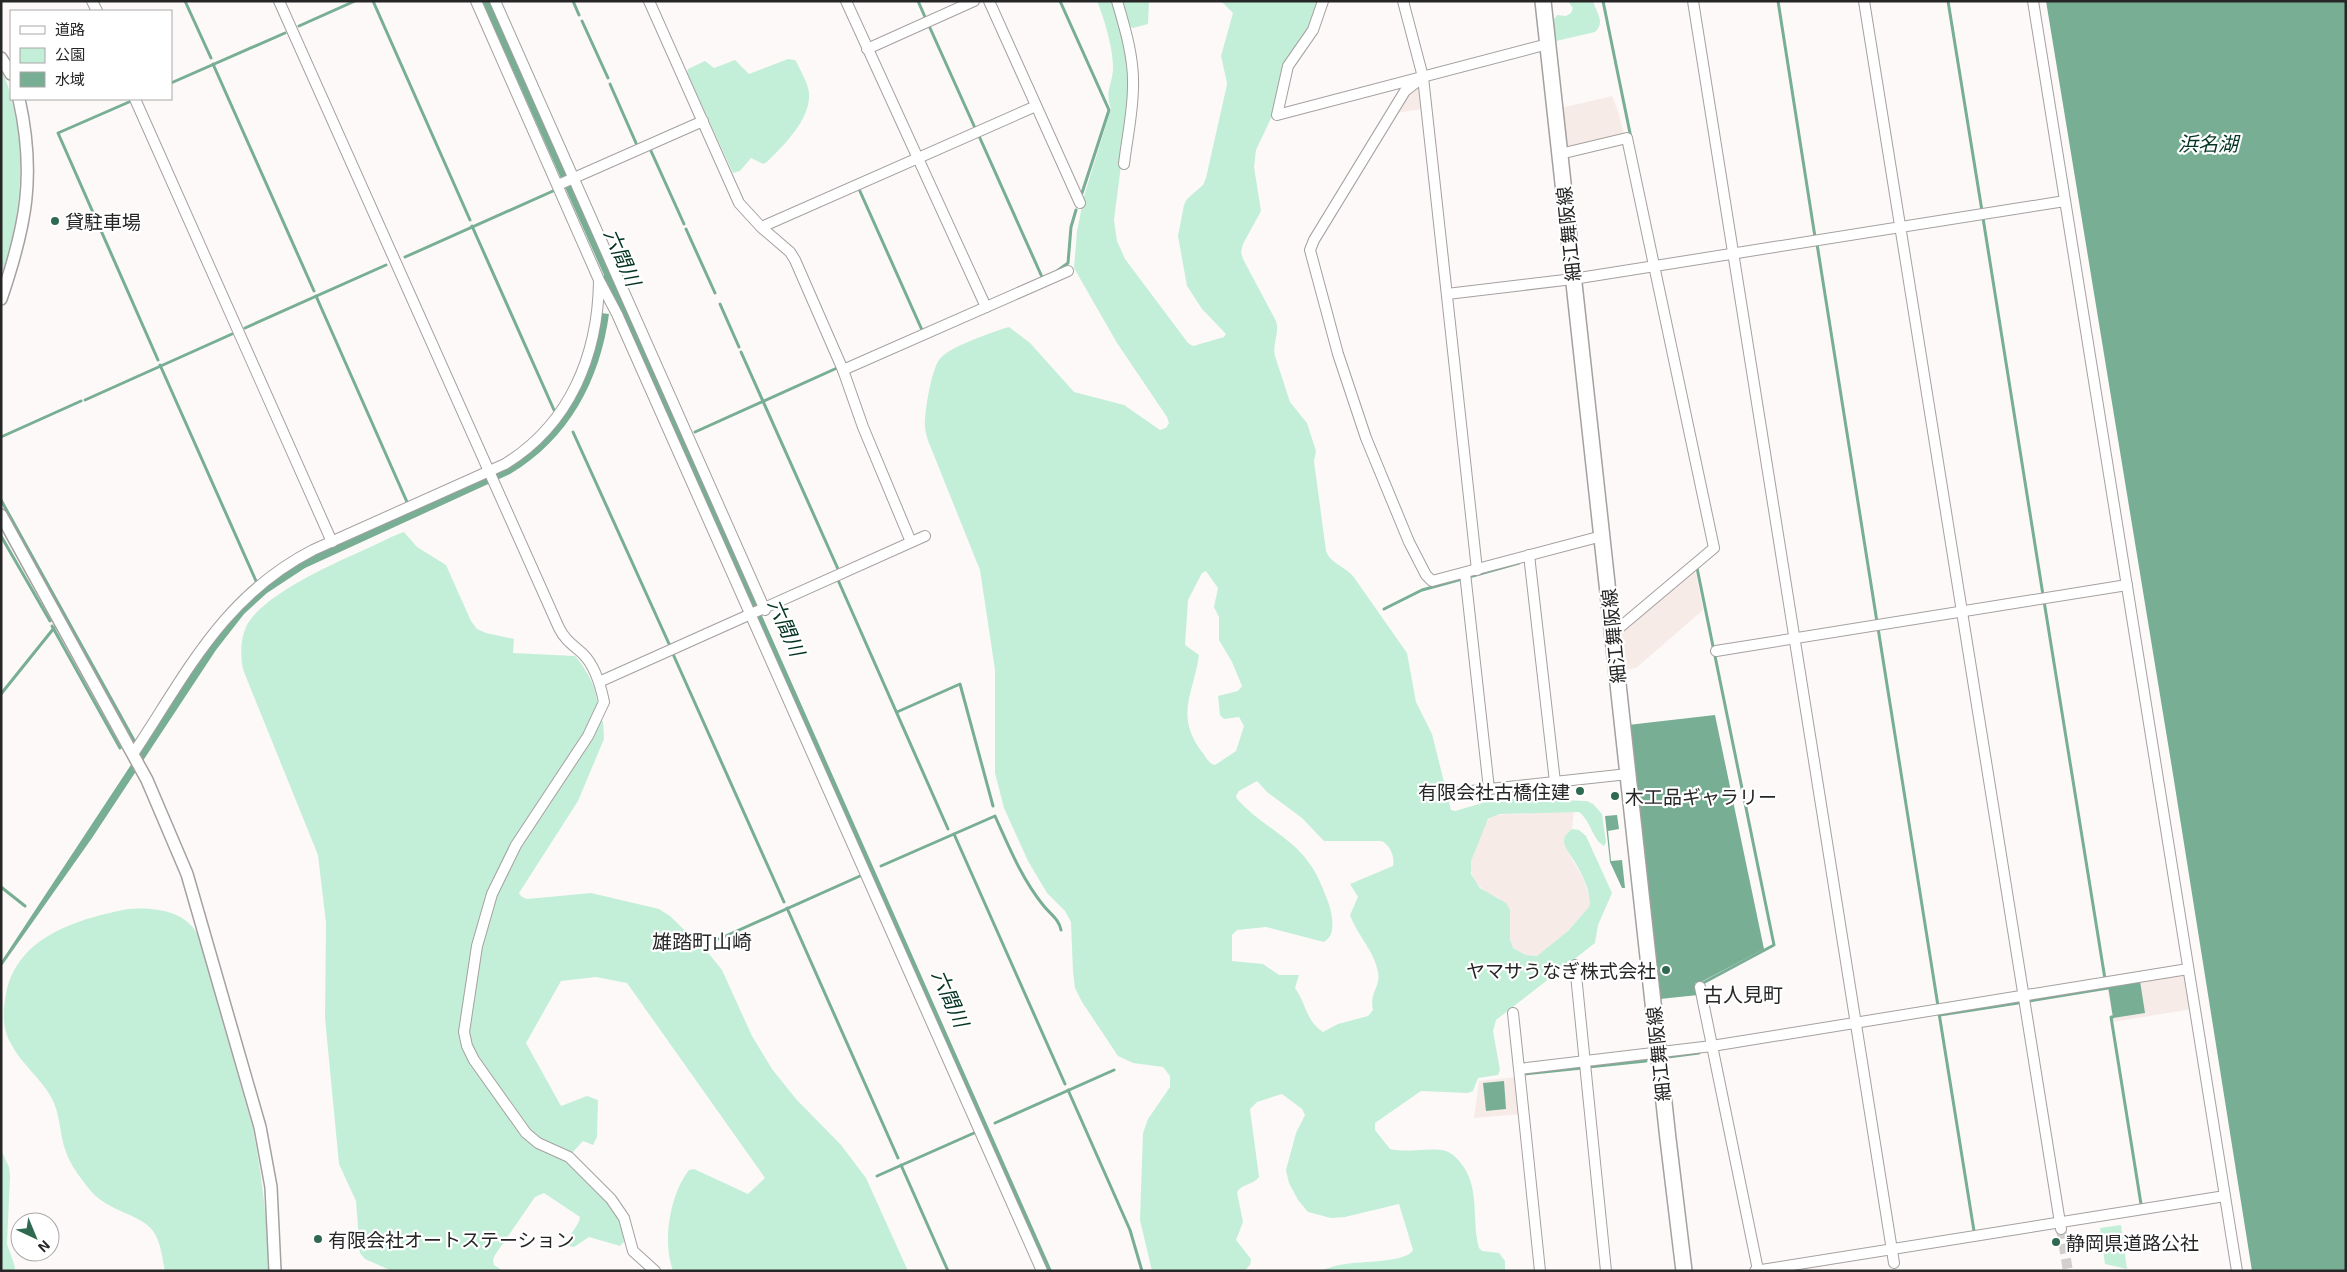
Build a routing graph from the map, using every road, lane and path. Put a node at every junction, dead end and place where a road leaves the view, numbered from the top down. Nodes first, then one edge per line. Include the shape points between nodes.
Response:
1 (280, 1) edge
2 (476, 1) edge
3 (495, 1) edge
4 (650, 1) edge
5 (846, 1) edge
6 (974, 1) edge
7 (989, 1) edge
8 (1117, 1) edge
9 (1323, 1) edge
10 (1403, 1) edge
11 (1543, 1) edge
12 (1693, 1) edge
13 (1864, 1) edge
14 (2033, 1) edge
15 (1548, 44) junction
16 (867, 49) junction
17 (1, 58) edge
18 (10, 72) edge
19 (1423, 77) junction
20 (20, 100) edge
21 (135, 100) edge
22 (1036, 106) junction
23 (703, 121) junction
24 (1560, 154) junction
25 (917, 158) junction
26 (1124, 164) dead end
27 (573, 179) junction
28 (559, 185) junction
29 (2065, 201) junction
30 (1080, 203) dead end
31 (1900, 227) junction
32 (763, 229) junction
33 (1733, 254) junction
34 (1654, 266) junction
35 (1068, 270) dead end
36 (1573, 279) junction
37 (598, 280) junction
38 (1447, 294) junction
39 (1, 298) edge
40 (986, 307) junction
41 (844, 370) junction
42 (491, 476) junction
43 (1, 515) edge
44 (924, 536) dead end
45 (1602, 536) junction
46 (332, 542) junction
47 (911, 542) junction
48 (1529, 555) junction
49 (1477, 570) junction
50 (1465, 573) junction
51 (2127, 585) junction
52 (758, 610) junction
53 (1961, 611) junction
54 (1612, 629) junction
55 (1794, 638) junction
56 (1716, 651) dead end
57 (599, 682) junction
58 (136, 760) junction
59 (1628, 774) junction
60 (1555, 782) junction
61 (1489, 789) junction
62 (1453, 793) dead end
63 (1575, 965) dead end
64 (2188, 969) junction
65 (1700, 988) dead end
66 (2023, 996) junction
67 (1513, 1013) dead end
68 (1856, 1023) junction
69 (1712, 1046) junction
70 (1658, 1054) junction
71 (1585, 1062) junction
72 (1519, 1069) junction
73 (2225, 1196) junction
74 (2060, 1226) junction
75 (1892, 1250) junction
76 (1894, 1263) dead end
77 (275, 1271) edge
78 (655, 1271) edge
79 (1042, 1271) edge
80 (1540, 1271) edge
81 (1606, 1271) edge
82 (1684, 1271) edge
83 (1757, 1271) edge
84 (2237, 1271) edge

1 - 42 street
2 - 28 street
3 - 27 street
4 - 23 street
5 - 16 street
6 - 16 street
7 - 22 street
8 - 26 street via 1133,76
9 - 19 street via 1313,30 1288,66 1277,115
10 - 19 street
11 - 15 main road, 細江舞阪線
12 - 33 street
13 - 31 street
14 - 29 street
15 - 19 street
15 - 24 main road, 細江舞阪線
16 - 25 street
17 - 18 street
19 - 38 street
19 - 50 street via 1405,91 1310,250 1338,354 1363,429 1410,542 1428,579 1436,581
20 - 39 street via 27,144 27,198 18,246
21 - 46 street
22 - 25 street
22 - 30 street
23 - 27 street
23 - 32 street via 739,202
24 - 34 street via 1627,138
24 - 36 main road, 細江舞阪線
25 - 32 street
25 - 40 street
27 - 28 street
27 - 52 street
28 - 37 street
29 - 31 street
29 - 51 street
31 - 33 street
31 - 53 street
32 - 41 street via 790,252
33 - 34 street
33 - 55 street
34 - 36 street
34 - 54 street via 1714,548 1619,628
35 - 40 street
36 - 38 street
36 - 45 main road, 細江舞阪線
37 - 42 street via 597,318 591,350 572,395 554,422 531,446
37 - 52 street
38 - 49 street
40 - 41 street
41 - 47 street via 863,427
42 - 46 street
42 - 57 street via 559,628 588,661
43 - 58 street
44 - 47 street
45 - 48 street
45 - 54 main road, 細江舞阪線
46 - 58 street via 279,570 236,606 206,643
47 - 52 street
48 - 49 street
48 - 60 street
49 - 50 street
50 - 61 street
51 - 53 street
51 - 64 street
52 - 57 street
52 - 79 street
53 - 55 street
53 - 66 street
54 - 59 main road, 細江舞阪線
55 - 56 street
55 - 68 street
57 - 78 street via 604,702 602,712 516,845 492,894 476,946 464,1032 474,1060 526,1133 538,1143 569,1157 611,1199 624,1218 634,1251
58 - 77 street via 187,874 260,1127 271,1187
59 - 60 street
59 - 70 main road, 細江舞阪線
60 - 61 street
61 - 62 street
63 - 71 street
64 - 66 street
64 - 73 street
65 - 69 street
66 - 68 street
66 - 74 street
67 - 72 street
68 - 69 street
68 - 75 street
69 - 70 street
69 - 83 street
70 - 71 street
70 - 82 main road, 細江舞阪線
71 - 72 street
71 - 81 street
72 - 80 street
73 - 74 street
73 - 84 street
74 - 75 street
75 - 76 street
75 - 83 street

